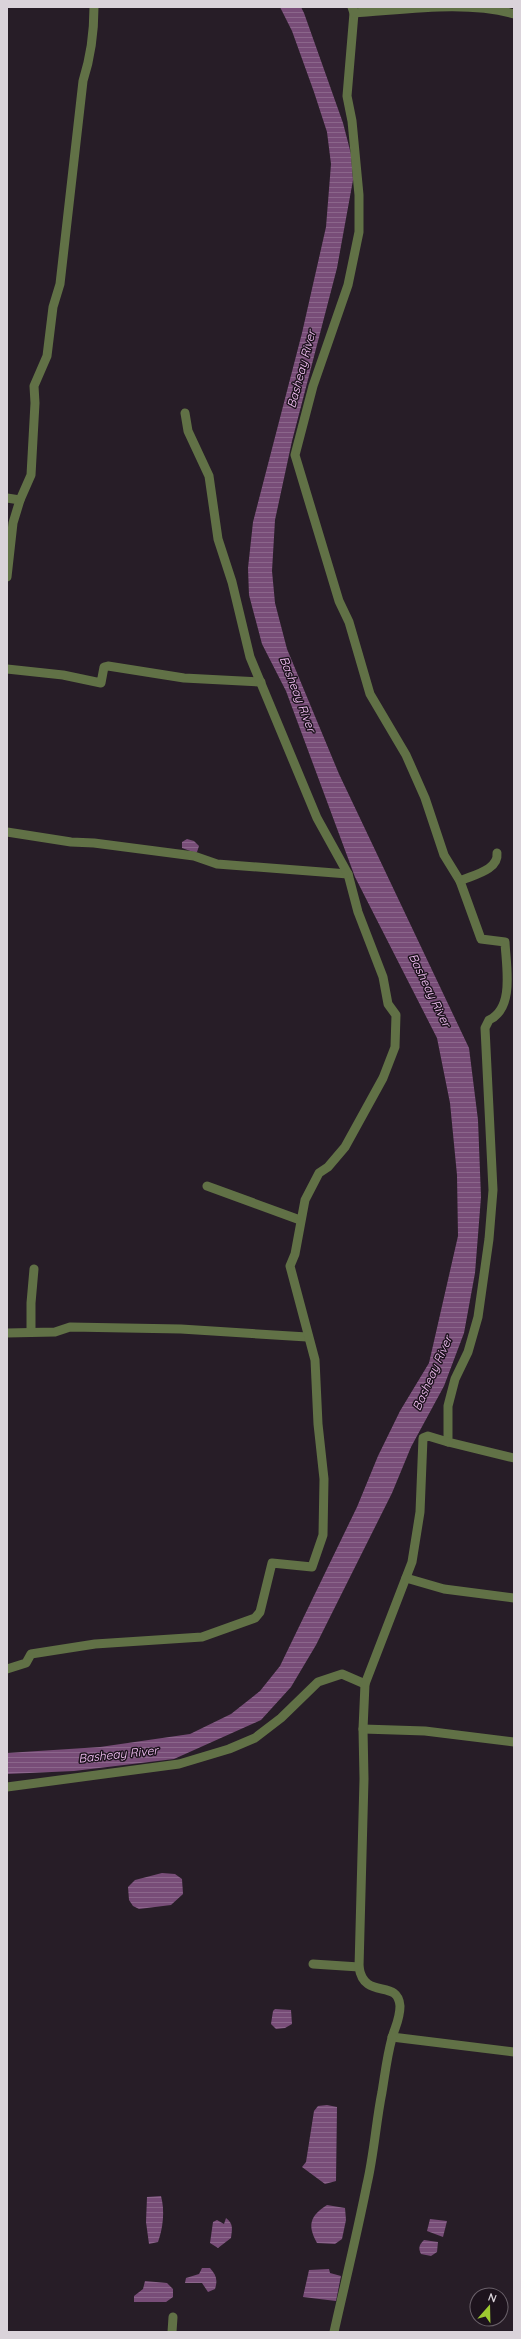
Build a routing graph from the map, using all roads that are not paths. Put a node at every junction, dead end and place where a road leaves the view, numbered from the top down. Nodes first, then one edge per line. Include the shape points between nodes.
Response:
1 (94, 7) edge
2 (353, 10) edge
3 (514, 14) edge
4 (185, 413) dead end
5 (7, 498) edge
6 (20, 500) junction
7 (7, 577) edge
8 (7, 669) edge
9 (261, 682) junction
10 (7, 832) edge
11 (497, 853) dead end
12 (348, 874) junction
13 (460, 880) junction
14 (510, 941) edge
15 (207, 1186) dead end
16 (300, 1220) junction
17 (34, 1269) dead end
18 (31, 1332) junction
19 (7, 1334) edge
20 (308, 1337) junction
21 (448, 1442) junction
22 (514, 1458) edge
23 (406, 1578) junction
24 (514, 1598) edge
25 (7, 1668) edge
26 (365, 1684) junction
27 (363, 1729) junction
28 (514, 1742) edge
29 (7, 1787) edge
30 (313, 1964) dead end
31 (359, 1967) junction
32 (392, 2037) junction
33 (514, 2052) edge
34 (173, 2317) dead end
35 (172, 2332) edge
36 (334, 2332) edge

1 - 6 street via 94,32 90,59 83,81 60,284 53,307 47,356 34,386 31,475
2 - 3 street via 466,8 500,10
2 - 13 street via 347,96 359,195 359,232 348,285 313,386 295,455 370,694 406,755 425,798 444,855
4 - 9 street via 188,431 209,476 218,539 232,582 250,657
5 - 6 street
6 - 7 street via 13,523
8 - 9 street via 63,675 101,683 104,667 108,666 184,678
9 - 12 street via 317,818
10 - 12 street via 194,856 217,864
11 - 13 street via 493,866
12 - 16 street via 358,912 383,978 388,1004 396,1014 395,1047 383,1078 345,1147 328,1167 319,1173 305,1200
13 - 14 street via 481,939
14 - 21 street via 506,993 501,1011 489,1020 485,1028 493,1190 489,1239 478,1317 448,1406
15 - 16 street
16 - 20 street via 295,1254 290,1266
17 - 18 street
18 - 19 street
18 - 20 street via 55,1332 70,1326 181,1329
20 - 25 street via 315,1360 324,1479 323,1535 312,1567 272,1563 260,1612 255,1618 202,1637 94,1644 31,1654 26,1663
21 - 22 street
21 - 23 street via 428,1436 423,1438 420,1512 412,1562
23 - 24 street via 444,1589
23 - 26 street
26 - 27 street
26 - 29 street via 342,1674 318,1682 281,1718 255,1738 199,1759 179,1764
27 - 28 street via 424,1731
27 - 31 street
30 - 31 street
31 - 32 street via 365,1984 395,1994 399,2000 399,2024
32 - 33 street
32 - 36 street via 368,2183
34 - 35 street

